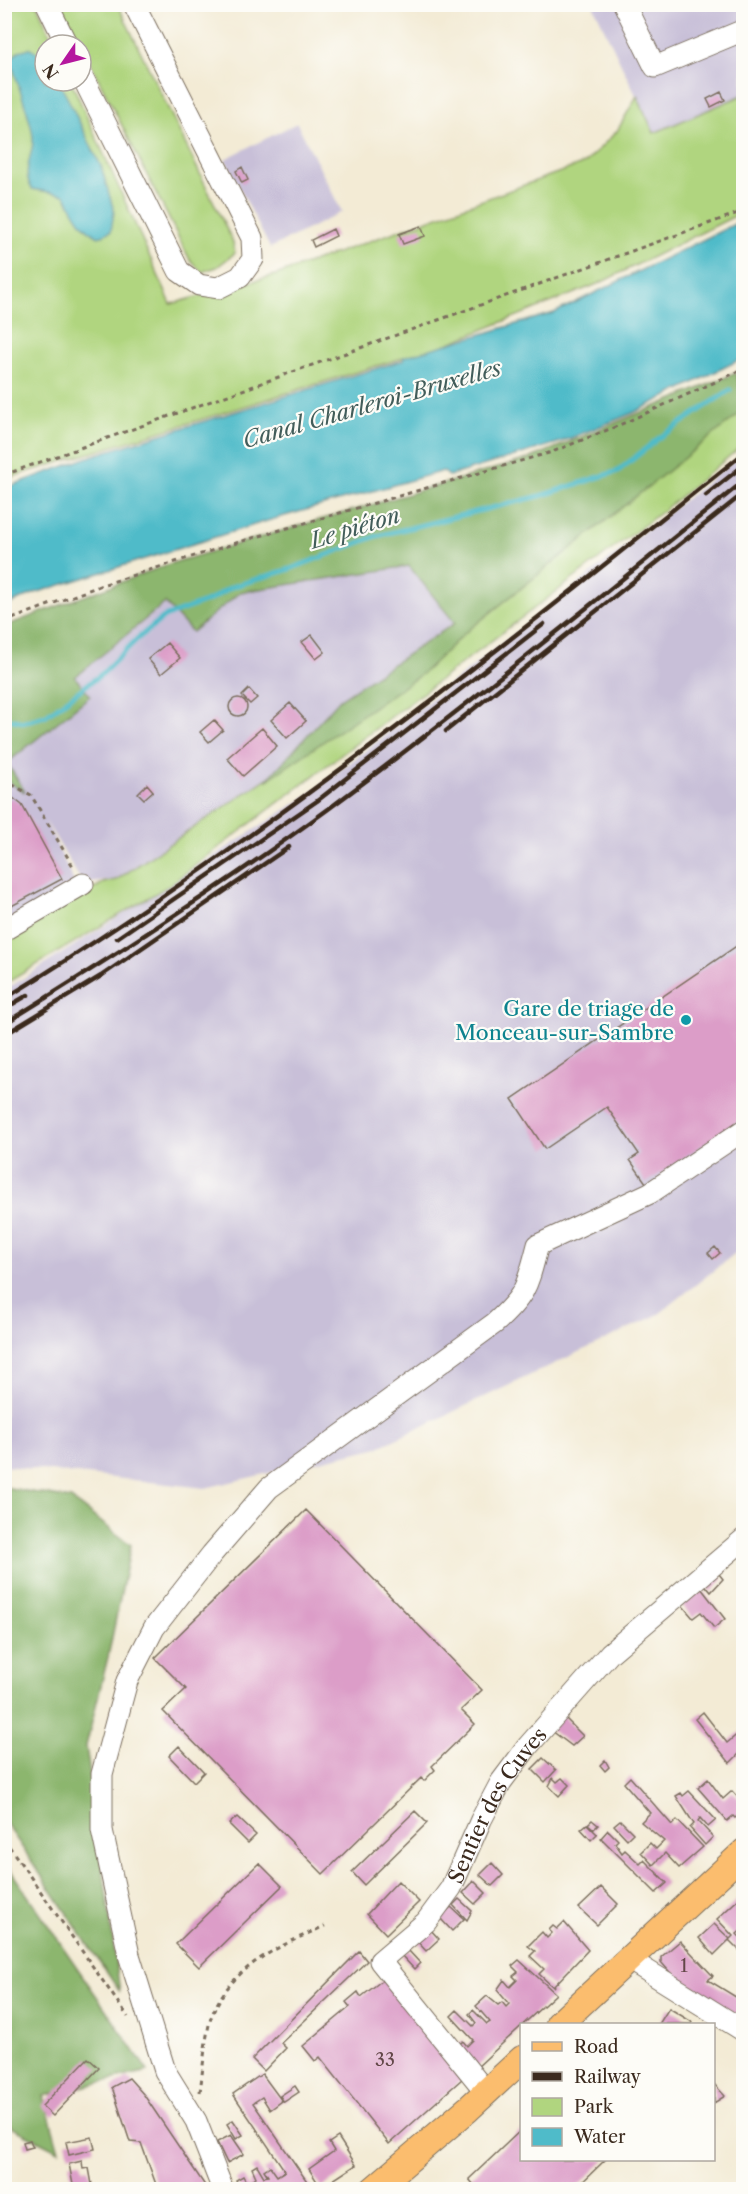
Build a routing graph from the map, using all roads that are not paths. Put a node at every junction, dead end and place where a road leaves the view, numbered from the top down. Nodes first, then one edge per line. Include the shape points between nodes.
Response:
1 (46, 4) edge
2 (134, 4) edge
3 (624, 4) edge
4 (744, 30) edge
5 (61, 33) edge
6 (90, 93) edge
7 (84, 884) road end
8 (4, 930) edge
9 (744, 1130) edge
10 (744, 1539) edge
11 (744, 1852) edge
12 (631, 1958) junction
13 (561, 2023) edge
14 (744, 2031) edge
15 (520, 2061) edge
16 (486, 2092) junction
17 (223, 2190) edge
18 (373, 2190) edge

1 - 5 street
2 - 6 street via 252,238 253,259 240,277 218,288 199,285 179,271
3 - 4 street via 655,67
7 - 8 street
9 - 17 street via 650,1193 538,1245 519,1302 269,1488 154,1628 127,1681 102,1774 102,1830 129,1955 165,2071 196,2121
10 - 16 street, Sentier des Cuves via 610,1653 528,1746 501,1782 451,1888 426,1922 380,1961
11 - 12 main road
12 - 13 main road
12 - 14 street
15 - 16 main road
16 - 18 main road

